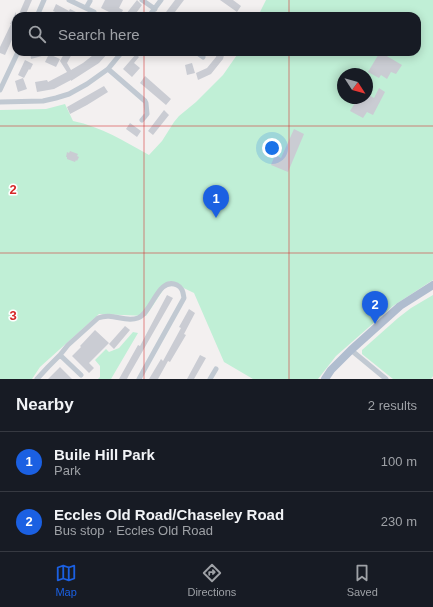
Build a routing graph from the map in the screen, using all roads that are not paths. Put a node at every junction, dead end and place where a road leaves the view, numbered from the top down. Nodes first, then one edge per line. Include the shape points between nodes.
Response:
1 (44, 0) edge
2 (69, 0) edge
3 (142, 0) edge
4 (161, 0) edge
5 (90, 1) edge
6 (86, 8) junction
7 (155, 9) junction
8 (39, 12) edge
9 (94, 12) dead end
10 (153, 12) edge
11 (16, 56) edge
12 (119, 56) edge
13 (108, 69) junction
14 (2, 82) edge
15 (0, 90) edge
16 (0, 102) edge
17 (142, 120) dead end
18 (433, 285) edge
19 (351, 350) junction
20 (60, 355) junction
21 (216, 369) dead end
22 (80, 375) dead end
23 (37, 379) edge
24 (139, 379) edge
25 (210, 379) edge
26 (325, 379) edge
27 (386, 379) edge

1 - 8 street
2 - 6 street
3 - 7 street
4 - 7 street
5 - 6 street
6 - 9 street
7 - 10 street
11 - 14 street
12 - 13 street
13 - 16 street via 77,89 56,98 43,101
13 - 17 street via 145,101 147,114
14 - 15 street
18 - 19 main road via 400,306
19 - 26 main road
19 - 27 street
20 - 22 street
20 - 23 street
20 - 24 street via 98,318 139,318 157,294 172,283 180,287 184,298
21 - 25 street

